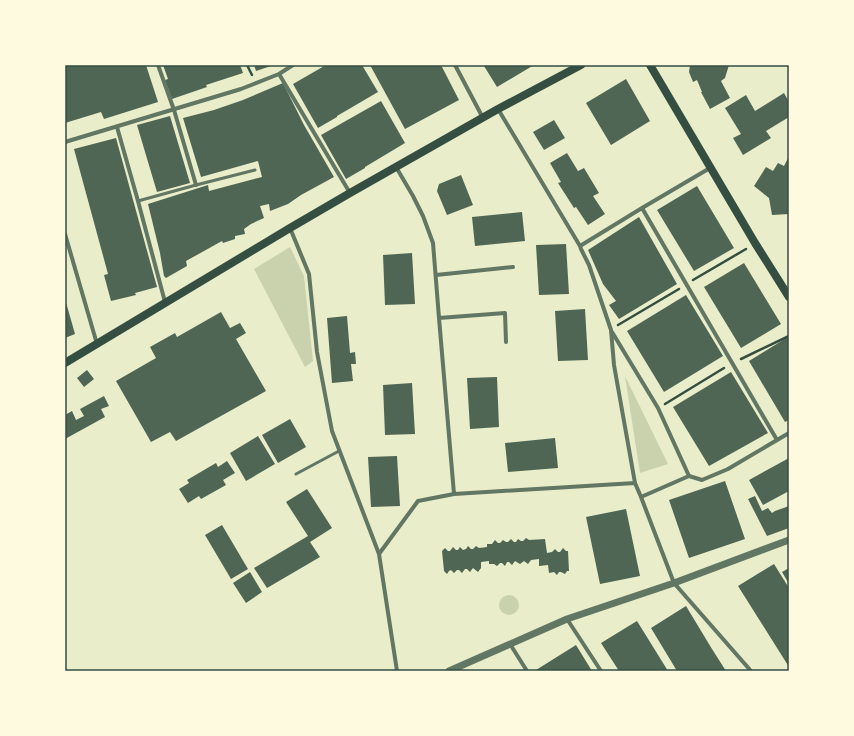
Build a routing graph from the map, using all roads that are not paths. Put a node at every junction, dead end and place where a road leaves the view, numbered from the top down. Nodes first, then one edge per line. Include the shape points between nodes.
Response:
1 (158, 65) edge
2 (293, 65) edge
3 (455, 65) edge
4 (581, 65) edge
5 (650, 65) edge
6 (279, 74) junction
7 (498, 109) junction
8 (174, 110) junction
9 (484, 118) junction
10 (117, 127) junction
11 (65, 142) edge
12 (395, 167) junction
13 (710, 168) junction
14 (255, 170) dead end
15 (196, 184) junction
16 (350, 193) junction
17 (138, 201) junction
18 (642, 208) junction
19 (290, 228) junction
20 (65, 234) edge
21 (580, 246) junction
22 (513, 267) dead end
23 (436, 275) junction
24 (789, 297) edge
25 (166, 303) junction
26 (439, 318) junction
27 (611, 330) junction
28 (506, 342) dead end
29 (97, 344) junction
30 (65, 363) edge
31 (789, 433) edge
32 (777, 440) junction
33 (339, 451) junction
34 (296, 474) dead end
35 (689, 476) junction
36 (635, 484) junction
37 (454, 494) junction
38 (641, 497) junction
39 (789, 540) edge
40 (379, 554) junction
41 (674, 582) junction
42 (567, 619) junction
43 (510, 644) junction
44 (397, 671) edge
45 (449, 671) edge
46 (527, 671) edge
47 (601, 671) edge
48 (751, 671) edge

1 - 8 street
2 - 6 street
3 - 9 street
4 - 7 main road
5 - 13 main road
6 - 8 street
6 - 16 street
7 - 9 main road
7 - 21 street
8 - 10 street
8 - 15 street
9 - 12 main road
10 - 11 street
10 - 17 street
12 - 16 main road
12 - 23 street via 413,196 434,243
13 - 18 street
13 - 24 main road
14 - 15 lane
15 - 17 lane
16 - 19 main road
17 - 25 street
18 - 21 street
18 - 32 street
19 - 25 main road
19 - 33 street via 309,274 317,352 332,431
20 - 29 street
21 - 27 street
22 - 23 street
23 - 26 street
25 - 29 main road
26 - 28 street via 505,313
26 - 37 street
27 - 35 street via 658,408
27 - 36 street via 614,365
29 - 30 main road
31 - 32 street
32 - 35 street via 728,469 702,480
33 - 34 lane
33 - 40 street
35 - 38 street
36 - 37 street
36 - 38 street
37 - 40 street via 418,501
38 - 41 street
39 - 41 street
40 - 44 street
41 - 42 street
41 - 48 street
42 - 43 street
42 - 47 street
43 - 45 street
43 - 46 street

